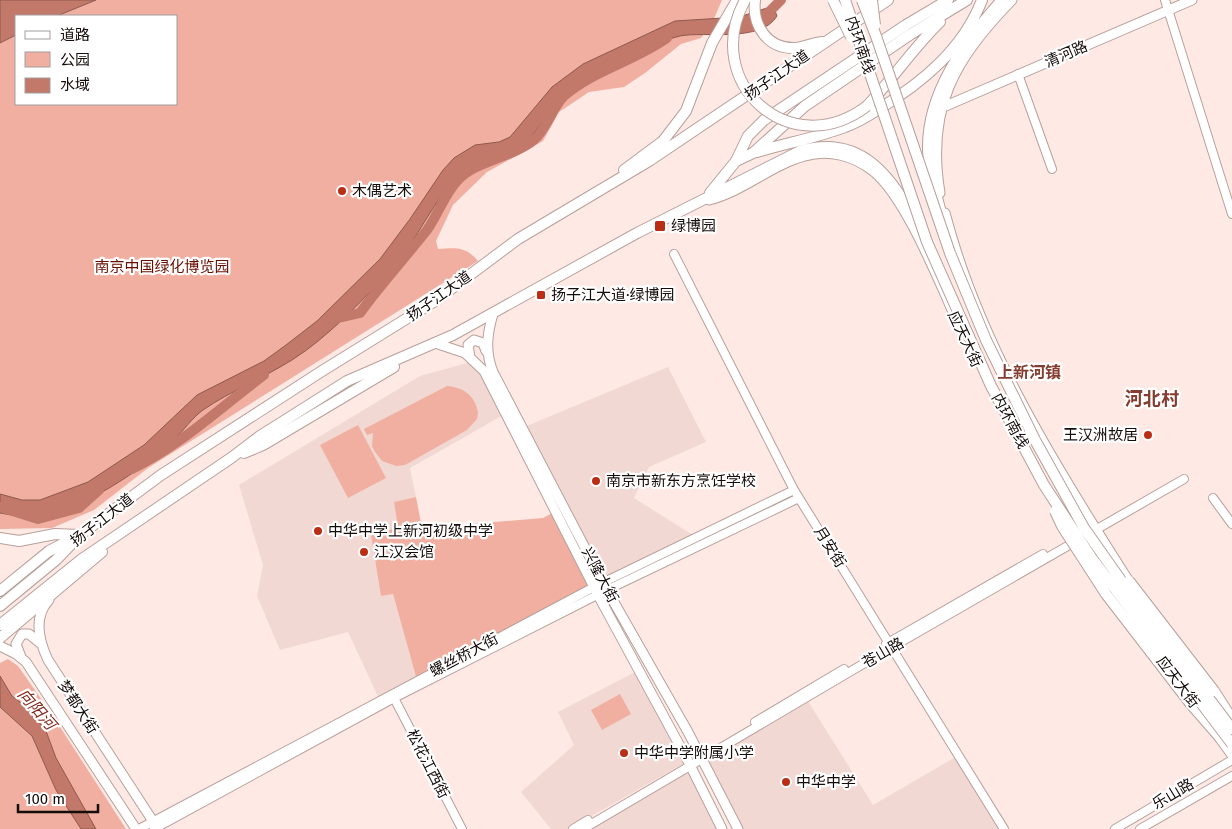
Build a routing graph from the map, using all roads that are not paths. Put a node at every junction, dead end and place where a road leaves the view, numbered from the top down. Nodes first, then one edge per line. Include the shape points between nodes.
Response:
1 (737, 0) edge
2 (745, 0) edge
3 (755, 0) edge
4 (833, 0) edge
5 (844, 0) edge
6 (862, 0) edge
7 (872, 0) edge
8 (888, 0) edge
9 (967, 0) edge
10 (982, 0) edge
11 (1002, 0) edge
12 (1012, 0) edge
13 (1165, 0) edge
14 (1192, 0) edge
15 (950, 4) edge
16 (1168, 10) junction
17 (876, 36) junction
18 (826, 41) junction
19 (869, 74) junction
20 (1018, 74) junction
21 (938, 106) junction
22 (754, 153) junction
23 (736, 161) junction
24 (1052, 169) dead end
25 (604, 188) junction
26 (704, 201) junction
27 (1232, 214) edge
28 (927, 242) junction
29 (674, 254) dead end
30 (950, 254) junction
31 (493, 314) junction
32 (435, 343) junction
33 (487, 356) junction
34 (471, 358) junction
35 (1057, 476) junction
36 (1184, 479) dead end
37 (1044, 485) junction
38 (794, 490) junction
39 (799, 498) junction
40 (1213, 498) dead end
41 (1232, 524) edge
42 (1094, 527) junction
43 (124, 532) junction
44 (80, 535) junction
45 (0, 538) edge
46 (1074, 540) junction
47 (67, 582) junction
48 (605, 586) junction
49 (0, 591) edge
50 (596, 591) junction
51 (0, 606) edge
52 (0, 625) edge
53 (0, 638) edge
54 (40, 643) junction
55 (891, 645) junction
56 (0, 646) edge
57 (20, 657) junction
58 (394, 698) junction
59 (1232, 720) edge
60 (1232, 729) edge
61 (1227, 743) edge
62 (1232, 755) edge
63 (701, 757) junction
64 (1232, 760) edge
65 (690, 763) junction
66 (1232, 776) edge
67 (156, 827) edge
68 (137, 829) edge
69 (462, 829) edge
70 (573, 829) edge
71 (583, 829) edge
72 (722, 829) edge
73 (738, 829) edge
74 (1004, 829) edge
75 (1115, 829) edge
76 (1140, 829) edge

1 - 25 highway via 712,43 686,111 672,131
2 - 15 highway, bridge via 734,26 733,55 743,84 760,107 792,124 814,126 843,120 867,106
3 - 18 highway via 758,29 768,39 785,47
4 - 19 highway, bridge
5 - 19 highway, 内环南线, bridge
6 - 17 highway, 内环南线, bridge
7 - 17 highway, bridge
8 - 18 highway, 扬子江大道
9 - 15 highway, 扬子江大道
10 - 22 highway via 959,42 905,93 848,127
11 - 21 highway via 960,52 945,80
12 - 21 main road, 应天大街 via 961,62
13 - 16 street
14 - 16 main road, 清河路
15 - 22 highway, 扬子江大道 via 805,106
15 - 23 highway, 扬子江大道 via 906,25 764,120 748,136
16 - 20 main road, 清河路
16 - 27 street
17 - 30 highway, 内环南线, bridge
18 - 25 highway, 扬子江大道 via 649,162
19 - 28 highway, 内环南线, bridge
20 - 21 main road, 清河路
20 - 24 street
21 - 30 highway, bridge via 928,150
21 - 42 main road, 应天大街 via 935,163 956,254 986,327 1038,433
22 - 23 highway, 扬子江大道
23 - 26 highway, 扬子江大道
25 - 44 highway, 扬子江大道 via 518,239 435,301 161,475
26 - 28 highway, bridge via 719,190 800,151 824,146 836,148 864,156 876,165 906,202
26 - 31 highway via 646,228
26 - 46 main road, 应天大街 via 726,196 805,156 836,154 861,163 874,172 903,210 1000,413
28 - 37 highway, 内环南线, bridge via 991,386
29 - 38 street, 月安街
30 - 35 highway, 内环南线, bridge via 986,340 1035,440
31 - 32 highway
31 - 33 main road
32 - 34 main road, 兴隆大街
32 - 43 highway, 扬子江大道 via 263,445 231,458
33 - 34 main road via 483,344 474,340 467,348
33 - 48 main road, 兴隆大街
34 - 50 main road, 兴隆大街 via 484,371
35 - 59 highway, bridge via 1104,549 1214,691
35 - 60 highway, 内环南线, bridge via 1084,528
36 - 42 street, 苍山路
37 - 61 highway, 内环南线, bridge via 1091,557
37 - 61 highway, bridge via 1062,526 1106,594 1190,703
38 - 39 street, 月安街
38 - 48 street, 螺丝桥大街
39 - 48 street, 螺丝桥大街
39 - 55 street, 月安街
40 - 41 street
42 - 46 street, 苍山路
42 - 59 main road, 应天大街 via 1143,603
43 - 47 highway
43 - 52 highway, 扬子江大道 via 82,559
44 - 45 highway via 56,534 19,541
44 - 49 highway via 50,551
44 - 51 highway, 扬子江大道 via 56,560
46 - 55 street, 苍山路
46 - 61 main road, 应天大街
47 - 53 highway
47 - 54 main road, 梦都大街 via 41,612 38,627
48 - 50 street, 螺丝桥大街
48 - 63 main road, 兴隆大街
50 - 58 street, 螺丝桥大街
50 - 65 main road, 兴隆大街
50 - 67 street, 螺丝桥大街
54 - 57 main road via 30,634 22,634 16,644
54 - 67 main road, 梦都大街
55 - 63 street, 苍山路
55 - 74 street, 月安街
56 - 57 main road, 梦都大街
57 - 68 main road, 梦都大街
58 - 67 street, 螺丝桥大街
58 - 69 street, 松花江西街
61 - 62 main road, 应天大街
63 - 65 street, 苍山路
63 - 73 main road, 兴隆大街
64 - 75 street, 乐山路
65 - 70 street, 苍山路
65 - 71 street, 苍山路
65 - 72 main road, 兴隆大街
66 - 76 street, 乐山路
67 - 68 street, 螺丝桥大街

